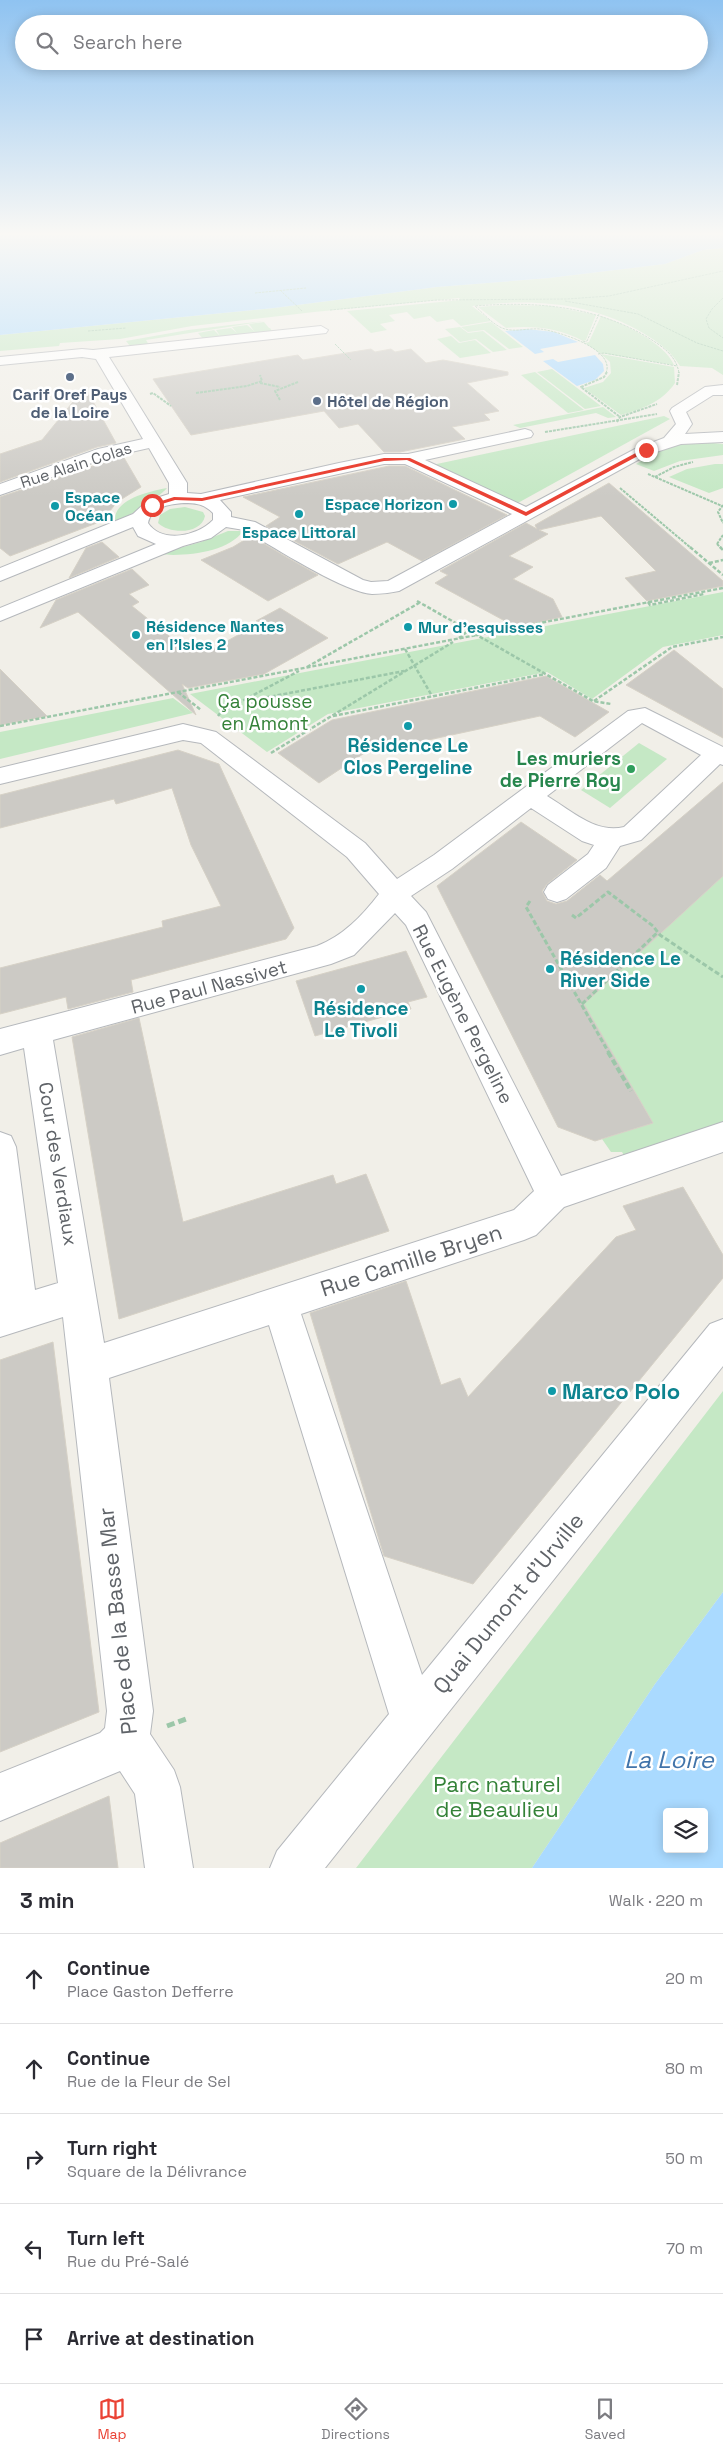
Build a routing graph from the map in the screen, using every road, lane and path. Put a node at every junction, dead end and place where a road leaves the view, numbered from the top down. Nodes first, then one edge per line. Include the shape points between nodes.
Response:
1 (495, 322) edge
2 (596, 322) edge
3 (619, 322) edge
4 (658, 322) edge
5 (706, 322) edge
6 (321, 330) dead end
7 (723, 338) edge
8 (582, 342) junction
9 (723, 351) edge
10 (598, 354) junction
11 (98, 355) junction
12 (0, 360) edge
13 (678, 366) junction
14 (260, 375) dead end
15 (259, 382) junction
16 (298, 382) dead end
17 (677, 386) dead end
18 (280, 387) junction
19 (723, 390) edge
20 (196, 393) dead end
21 (280, 400) dead end
22 (156, 401) dead end
23 (660, 402) dead end
24 (162, 408) dead end
25 (678, 411) junction
26 (620, 417) junction
27 (618, 421) junction
28 (525, 434) joint
29 (723, 437) edge
30 (672, 439) junction
31 (153, 442) junction
32 (408, 459) junction
33 (700, 461) dead end
34 (622, 463) junction
35 (654, 477) junction
36 (616, 485) dead end
37 (0, 490) edge
38 (178, 498) junction
39 (202, 499) junction
40 (723, 505) edge
41 (526, 514) junction
42 (222, 521) junction
43 (723, 523) edge
44 (135, 535) junction
45 (723, 536) edge
46 (180, 540) junction
47 (717, 544) junction
48 (723, 546) edge
49 (723, 550) edge
50 (723, 560) edge
51 (33, 562) junction
52 (708, 563) junction
53 (50, 573) junction
54 (0, 575) edge
55 (723, 575) edge
56 (392, 587) junction
57 (66, 588) junction
58 (723, 588) edge
59 (704, 594) dead end
60 (647, 601) junction
61 (419, 602) junction
62 (0, 615) edge
63 (468, 631) junction
64 (474, 635) junction
65 (723, 637) edge
66 (457, 640) junction
67 (405, 649) junction
68 (416, 665) junction
69 (303, 669) junction
70 (408, 670) junction
71 (546, 674) junction
72 (432, 696) junction
73 (593, 701) junction
74 (245, 702) junction
75 (640, 715) junction
76 (330, 716) junction
77 (214, 721) dead end
78 (0, 726) edge
79 (720, 755) edge
80 (248, 767) junction
81 (0, 776) edge
82 (531, 796) junction
83 (610, 839) junction
84 (395, 893) junction
85 (554, 901) junction
86 (658, 932) junction
87 (723, 977) edge
88 (582, 1004) junction
89 (37, 1033) junction
90 (0, 1042) edge
91 (631, 1092) dead end
92 (723, 1137) edge
93 (0, 1147) edge
94 (553, 1194) junction
95 (78, 1295) junction
96 (10, 1316) edge
97 (287, 1325) dead end
98 (723, 1338) edge
99 (90, 1366) junction
100 (414, 1720) junction
101 (126, 1739) junction
102 (0, 1797) edge
103 (169, 1868) edge
104 (294, 1868) edge

1 - 8 path via 504,329 547,330
2 - 8 path via 588,341
3 - 13 path via 654,341 672,355
4 - 9 path via 688,340
5 - 7 path via 707,328
6 - 11 street
8 - 10 path
10 - 13 path
10 - 26 path via 607,363 604,377 581,387
11 - 12 street via 82,353
11 - 31 street
13 - 17 path
14 - 15 path via 262,381
15 - 18 path
15 - 20 path
16 - 18 path
18 - 21 path via 275,391
19 - 25 street via 710,390
22 - 24 path via 150,393 171,406
23 - 26 path
25 - 27 path
25 - 30 street via 684,424
26 - 27 path
27 - 28 path
28 - 32 street
29 - 30 street
30 - 34 street
31 - 37 street, Rue Alain Colas via 104,453
31 - 38 street via 178,483
32 - 39 street via 375,461
32 - 41 street
33 - 35 path via 674,467
34 - 35 path
34 - 41 street
35 - 40 path
36 - 52 path
38 - 39 street
38 - 44 street via 152,505
39 - 42 street via 220,508
40 - 43 path via 718,512
41 - 56 street
42 - 46 street via 209,534
42 - 56 street via 249,526 356,584 372,588
44 - 46 street
44 - 51 street
44 - 53 street
45 - 47 path
46 - 57 street
47 - 48 path
47 - 49 path
50 - 52 path
51 - 53 street
51 - 54 street
52 - 55 path
53 - 57 street
56 - 61 path
57 - 62 street
58 - 60 path
59 - 60 path via 650,605
60 - 64 path
61 - 63 path
61 - 69 path
63 - 64 path
63 - 66 path
64 - 66 path
64 - 71 path
65 - 73 path via 672,648
66 - 67 path
66 - 68 path
67 - 68 path
67 - 69 path
68 - 70 path
68 - 72 path
69 - 74 path
69 - 78 path
70 - 74 path
70 - 76 path
71 - 72 path
71 - 73 path
72 - 76 path
73 - 75 path via 618,704
74 - 77 path via 221,712
75 - 79 street
75 - 82 street, Rue Paul Nassivet
76 - 80 path via 265,756 253,751
79 - 83 street via 632,834
80 - 81 street, Rue Eugène Pergeline via 208,737 183,732
80 - 84 street, Rue Eugène Pergeline via 356,850
82 - 83 street via 592,834
82 - 84 street, Rue Paul Nassivet via 443,862
83 - 85 street via 597,861
84 - 89 street, Rue Paul Nassivet via 344,948
84 - 94 street, Rue Eugène Pergeline via 422,926
85 - 86 path via 576,918 608,892
85 - 88 path via 526,907
86 - 87 path
86 - 88 path
88 - 91 path
89 - 90 street, Rue Paul Nassivet
89 - 95 street, Cour des Verdiaux
92 - 94 street, Rue Camille Bryen
93 - 96 street
94 - 99 street, Rue Camille Bryen via 524,1223
95 - 96 street
95 - 99 street, Cour des Verdiaux
97 - 100 street
98 - 100 street, Quai Dumont d'Urville
99 - 101 street, Place de la Basse Mar via 130,1711
100 - 104 street, Quai Dumont d'Urville
101 - 102 street via 116,1749
101 - 103 street, Place de la Basse Mar via 156,1787

